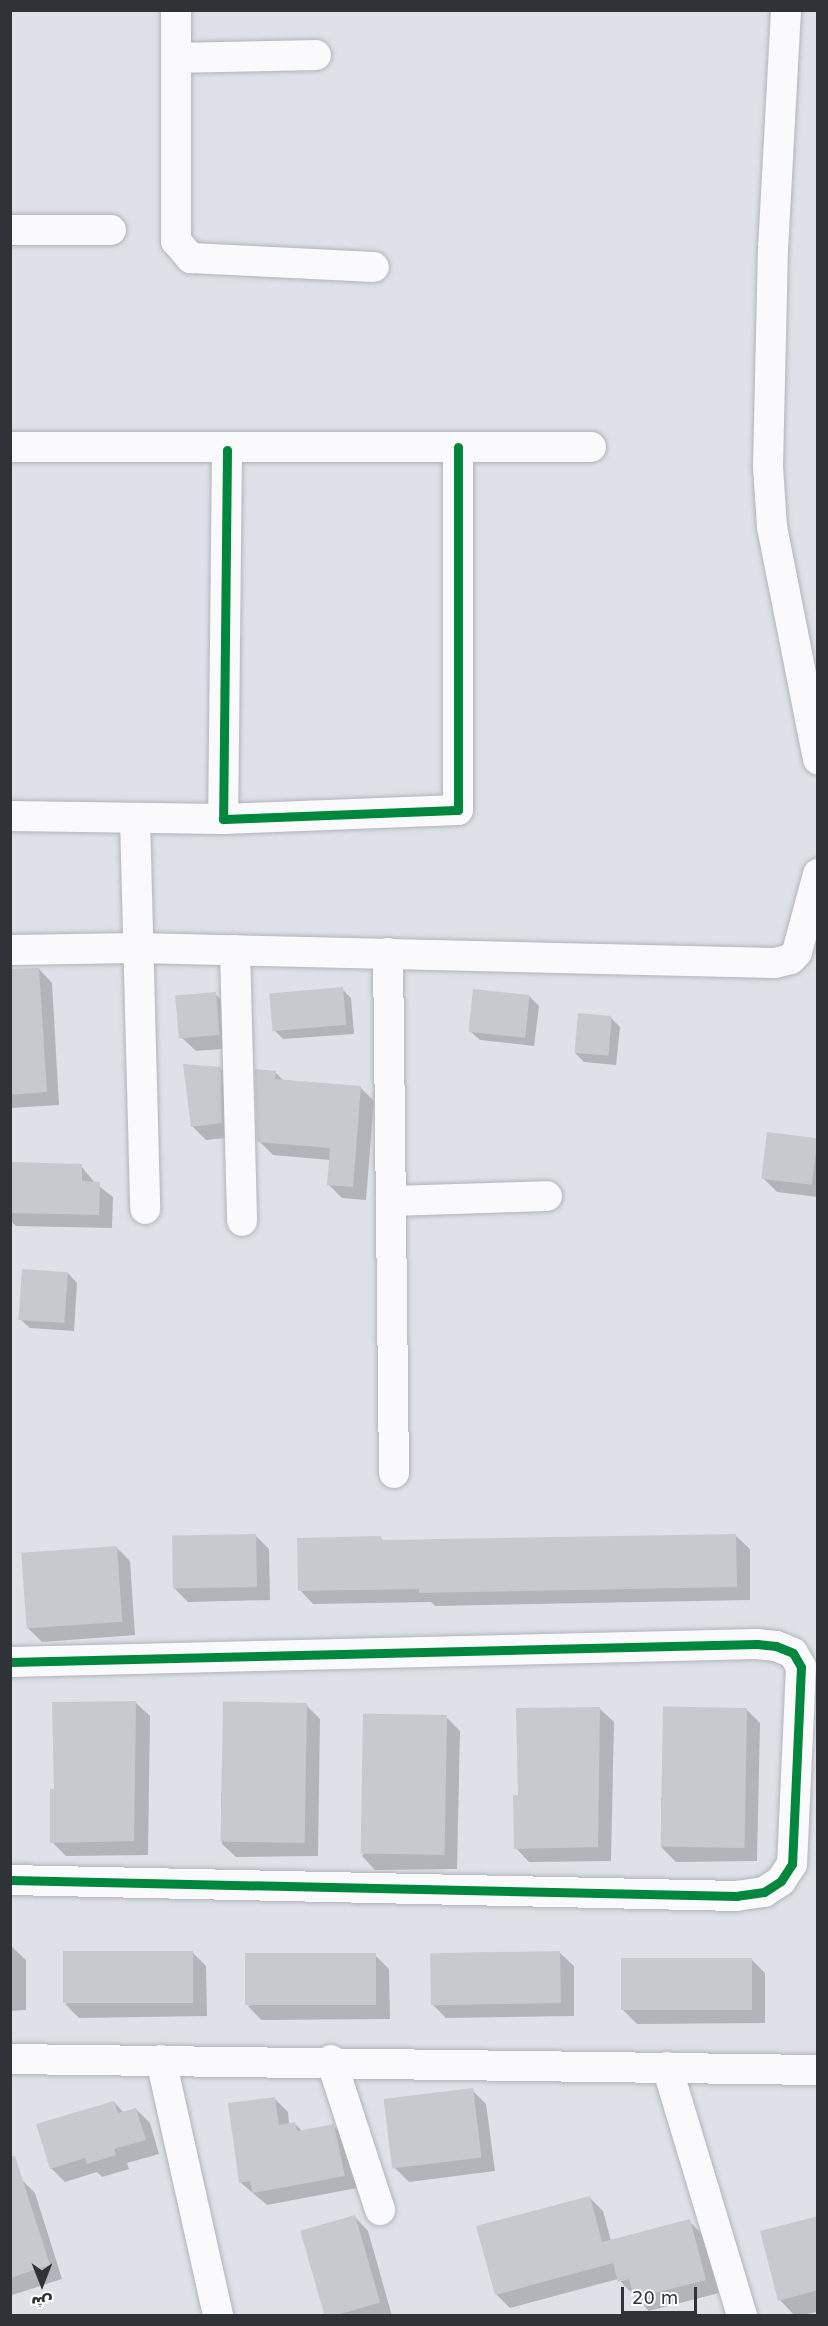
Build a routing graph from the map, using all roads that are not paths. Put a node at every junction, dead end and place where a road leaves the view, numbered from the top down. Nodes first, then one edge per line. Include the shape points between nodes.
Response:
1 (176, 10) edge
2 (786, 10) edge
3 (316, 55) dead end
4 (176, 58) junction
5 (10, 230) edge
6 (111, 230) dead end
7 (374, 267) dead end
8 (10, 447) edge
9 (458, 447) junction
10 (591, 447) dead end
11 (227, 450) junction
12 (818, 760) edge
13 (10, 816) edge
14 (135, 818) junction
15 (223, 819) junction
16 (818, 874) edge
17 (137, 948) junction
18 (10, 950) edge
19 (235, 950) junction
20 (388, 953) junction
21 (547, 1196) dead end
22 (391, 1201) junction
23 (145, 1209) dead end
24 (242, 1221) dead end
25 (394, 1473) dead end
26 (10, 1662) edge
27 (10, 1880) edge
28 (10, 2059) edge
29 (161, 2060) junction
30 (331, 2060) junction
31 (667, 2067) junction
32 (818, 2070) edge
33 (380, 2210) dead end
34 (218, 2316) edge
35 (742, 2316) edge

1 - 4 street
2 - 12 street via 773,247 768,466 772,527
3 - 4 street
4 - 7 street via 176,241 191,258
5 - 6 street
8 - 11 street
9 - 10 street
9 - 11 street
9 - 15 street via 458,810
11 - 15 street
13 - 14 street
14 - 15 street
14 - 17 street
16 - 20 street via 797,952 784,962
17 - 18 street
17 - 19 street
17 - 23 street
19 - 20 street
19 - 24 street
20 - 22 street
21 - 22 street
22 - 25 street
26 - 27 street via 757,1644 793,1653 801,1667 792,1864 781,1881 764,1892 737,1896
28 - 29 street
29 - 30 street
29 - 34 street
30 - 31 street
30 - 33 street
31 - 32 street
31 - 35 street

